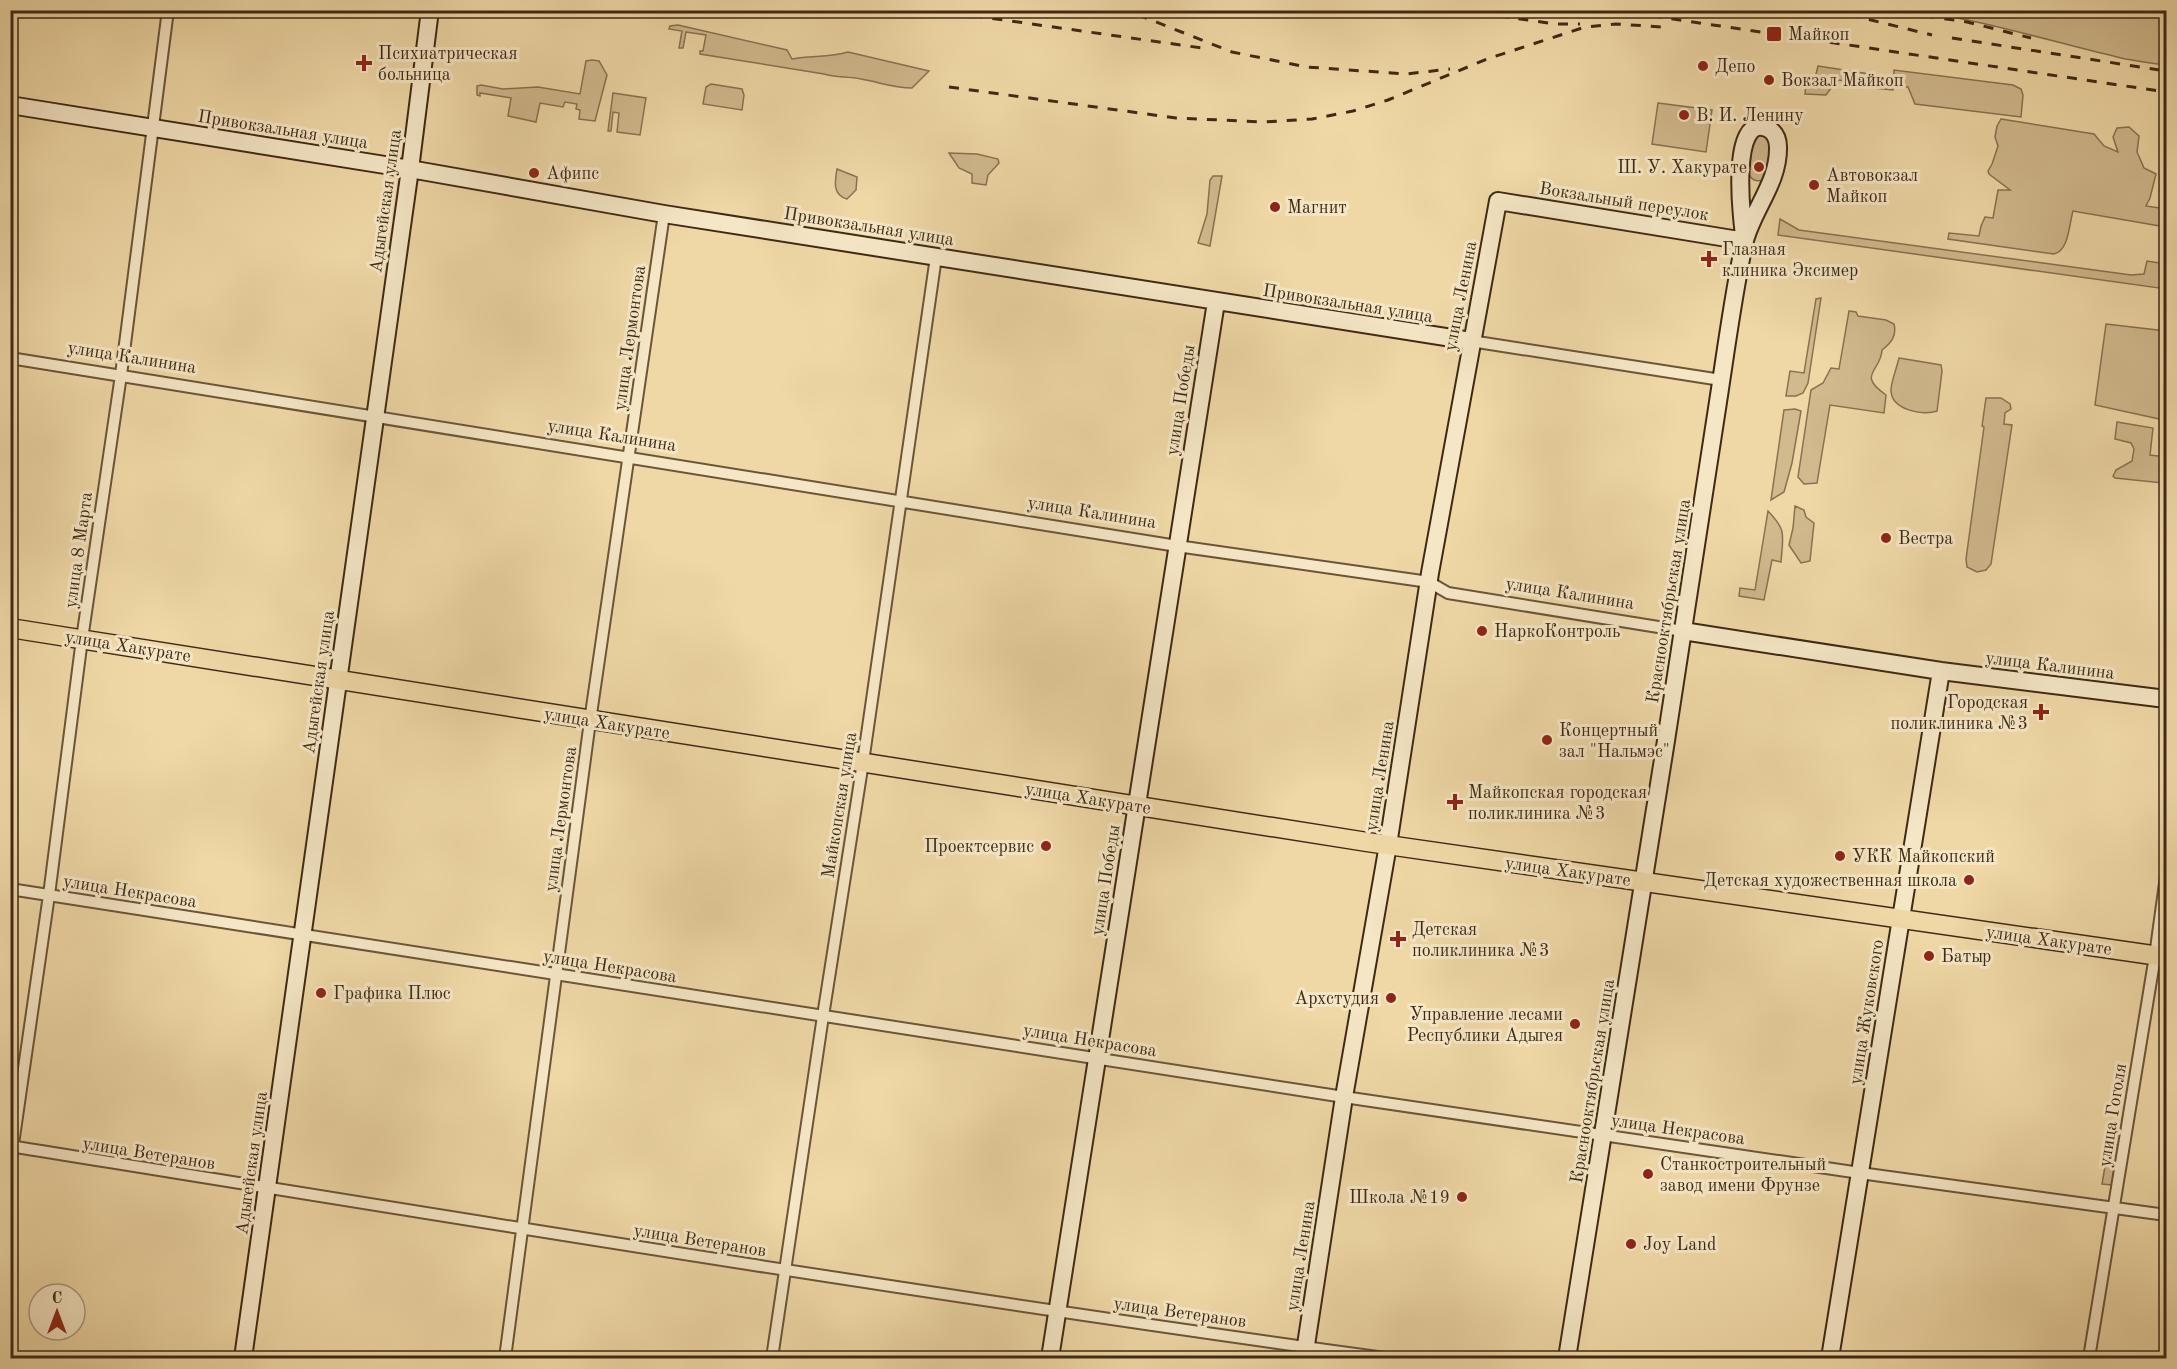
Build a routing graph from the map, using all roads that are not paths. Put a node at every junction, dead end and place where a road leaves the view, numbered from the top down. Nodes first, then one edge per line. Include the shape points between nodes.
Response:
1 (168, 10) edge
2 (430, 10) edge
3 (10, 105) edge
4 (154, 128) junction
5 (410, 170) junction
6 (1741, 176) junction
7 (1772, 179) junction
8 (1498, 201) joint
9 (664, 214) junction
10 (1745, 241) junction
11 (936, 256) junction
12 (1216, 302) junction
13 (1471, 341) junction
14 (10, 358) edge
15 (121, 375) junction
16 (1721, 380) junction
17 (375, 417) junction
18 (628, 458) junction
19 (901, 501) junction
20 (1177, 546) junction
21 (1429, 582) junction
22 (10, 628) edge
23 (1683, 631) junction
24 (82, 639) junction
25 (1941, 671) junction
26 (338, 680) junction
27 (2166, 699) edge
28 (590, 721) junction
29 (863, 762) junction
30 (1136, 807) junction
31 (1388, 845) junction
32 (2166, 876) edge
33 (1644, 882) junction
34 (10, 889) edge
35 (49, 895) junction
36 (1901, 918) junction
37 (302, 936) junction
38 (2161, 956) edge
39 (555, 974) junction
40 (823, 1016) junction
41 (1096, 1058) junction
42 (1344, 1097) junction
43 (1603, 1135) junction
44 (12, 1147) edge
45 (10, 1165) edge
46 (1860, 1173) junction
47 (267, 1189) junction
48 (2114, 1208) junction
49 (2166, 1215) edge
50 (521, 1228) junction
51 (784, 1270) junction
52 (1058, 1311) junction
53 (1304, 1353) edge
54 (243, 1359) edge
55 (505, 1359) edge
56 (772, 1359) edge
57 (1050, 1359) edge
58 (1385, 1359) edge
59 (1567, 1359) edge
60 (1830, 1359) edge
61 (2089, 1359) edge

1 - 4 street, улица 8 Марта
2 - 5 street, Адыгейская улица
3 - 4 street, Привокзальная улица
4 - 5 street, Привокзальная улица
4 - 15 street, улица 8 Марта
5 - 9 street, Привокзальная улица
5 - 17 street, Адыгейская улица
6 - 7 street via 1755,187
6 - 7 street via 1744,139 1751,130 1762,128 1773,132 1778,143
6 - 10 street
7 - 10 street
8 - 10 street, Вокзальный переулок
8 - 13 street, улица Ленина
9 - 11 street, Привокзальная улица
9 - 18 street, улица Лермонтова
10 - 16 street, Краснооктябрьская улица
11 - 12 street, Привокзальная улица
11 - 19 street, Майкопская улица
12 - 13 street, Привокзальная улица
12 - 20 street, улица Победы
13 - 16 street, Привокзальная улица
13 - 21 street, улица Ленина
14 - 15 street, улица Калинина
15 - 17 street, улица Калинина
15 - 24 street, улица 8 Марта
16 - 23 street, Краснооктябрьская улица
17 - 18 street, улица Калинина
17 - 26 street, Адыгейская улица
18 - 19 street, улица Калинина
18 - 28 street, улица Лермонтова
19 - 20 street, улица Калинина
19 - 29 street, Майкопская улица
20 - 21 street, улица Калинина
20 - 30 street, улица Победы
21 - 23 street, улица Калинина via 1448,593
21 - 31 street, улица Ленина
22 - 24 main road, улица Хакурате
23 - 25 street, улица Калинина
23 - 33 street, Краснооктябрьская улица
24 - 26 main road, улица Хакурате
24 - 35 street, улица 8 Марта
25 - 27 street, улица Калинина
25 - 36 street, улица Жуковского
26 - 28 main road, улица Хакурате
26 - 37 street, Адыгейская улица
28 - 29 main road, улица Хакурате
28 - 39 street, улица Лермонтова
29 - 30 main road, улица Хакурате
29 - 40 street, Майкопская улица
30 - 31 main road, улица Хакурате
30 - 41 street, улица Победы
31 - 33 main road, улица Хакурате
31 - 42 street, улица Ленина
32 - 38 street, улица Гоголя
33 - 36 main road, улица Хакурате
33 - 43 street, Краснооктябрьская улица
34 - 35 street, улица Некрасова
35 - 37 street, улица Некрасова
35 - 44 street, улица 8 Марта
36 - 38 main road, улица Хакурате
36 - 46 street, улица Жуковского
37 - 39 street, улица Некрасова
37 - 47 street, Адыгейская улица
38 - 48 street, улица Гоголя
39 - 40 street, улица Некрасова
39 - 50 street, улица Лермонтова
40 - 41 street, улица Некрасова
40 - 51 street, Майкопская улица
41 - 42 street, улица Некрасова
41 - 52 street, улица Победы
42 - 43 street, улица Некрасова
42 - 53 street, улица Ленина
43 - 46 street, улица Некрасова
43 - 59 street, Краснооктябрьская улица
44 - 45 street, улица 8 Марта
44 - 47 street, улица Ветеранов
46 - 48 street, улица Некрасова
46 - 60 street, улица Жуковского
47 - 50 street, улица Ветеранов
47 - 54 street, Адыгейская улица
48 - 49 street, улица Некрасова
48 - 61 street, улица Гоголя
50 - 51 street, улица Ветеранов
50 - 55 street, улица Лермонтова
51 - 52 street, улица Ветеранов
51 - 56 street, Майкопская улица
52 - 53 street, улица Ветеранов
52 - 57 street, улица Победы
53 - 58 street, улица Ветеранов

